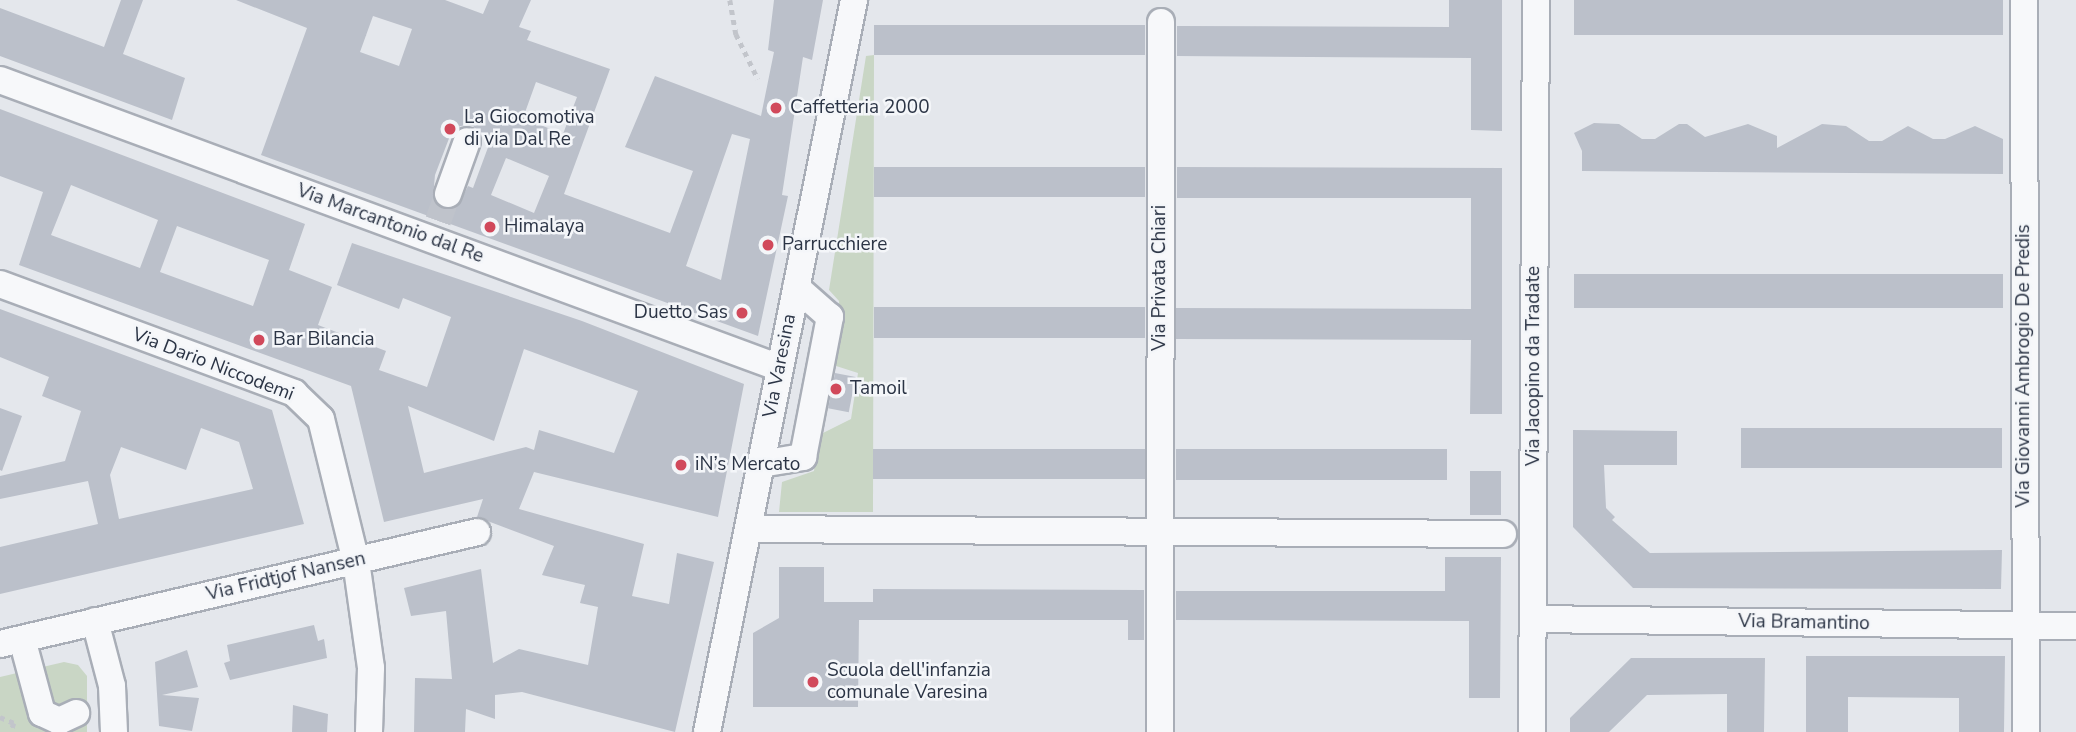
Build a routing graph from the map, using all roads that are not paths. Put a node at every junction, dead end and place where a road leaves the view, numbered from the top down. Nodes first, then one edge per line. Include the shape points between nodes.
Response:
1 (854, 0) edge
2 (1535, 0) edge
3 (2024, 0) edge
4 (1161, 22) dead end
5 (0, 80) edge
6 (467, 141) dead end
7 (448, 194) tunnel mouth
8 (0, 284) edge
9 (796, 287) junction
10 (780, 368) junction
11 (761, 464) junction
12 (756, 531) junction
13 (477, 532) dead end
14 (1158, 533) junction
15 (1503, 534) dead end
16 (356, 561) junction
17 (1533, 620) junction
18 (95, 621) junction
19 (2023, 625) junction
20 (2076, 626) edge
21 (11, 642) edge
22 (76, 713) dead end
23 (114, 732) edge
24 (369, 732) edge
25 (707, 732) edge
26 (1160, 732) edge
27 (1532, 732) edge
28 (2026, 732) edge

1 - 9 street, Via Varesina
2 - 17 street, Via Jacopino da Tradate
3 - 19 street, Via Giovanni Ambrogio De Predis
4 - 14 street, Via Privata Chiari
5 - 10 street, Via Marcantonio dal Re via 434,230
6 - 7 street
8 - 16 street, Via Dario Niccodemi via 294,393 321,419
9 - 10 street, Via Varesina
9 - 11 street via 830,317 803,457
10 - 11 street, Via Varesina
11 - 12 street, Via Varesina
12 - 14 street
12 - 25 street, Via Varesina
13 - 16 street, Via Fridtjof Nansen
14 - 15 street
14 - 26 street, Via Privata Chiari
16 - 18 street, Via Fridtjof Nansen
16 - 24 street, Via Dario Niccodemi via 371,668
17 - 19 street, Via Bramantino
17 - 27 street, Via Jacopino da Tradate
18 - 21 street, Via Fridtjof Nansen
18 - 23 street via 112,687
19 - 20 street, Via Bramantino
19 - 28 street, Via Giovanni Ambrogio De Predis
21 - 22 street via 42,713 60,721

